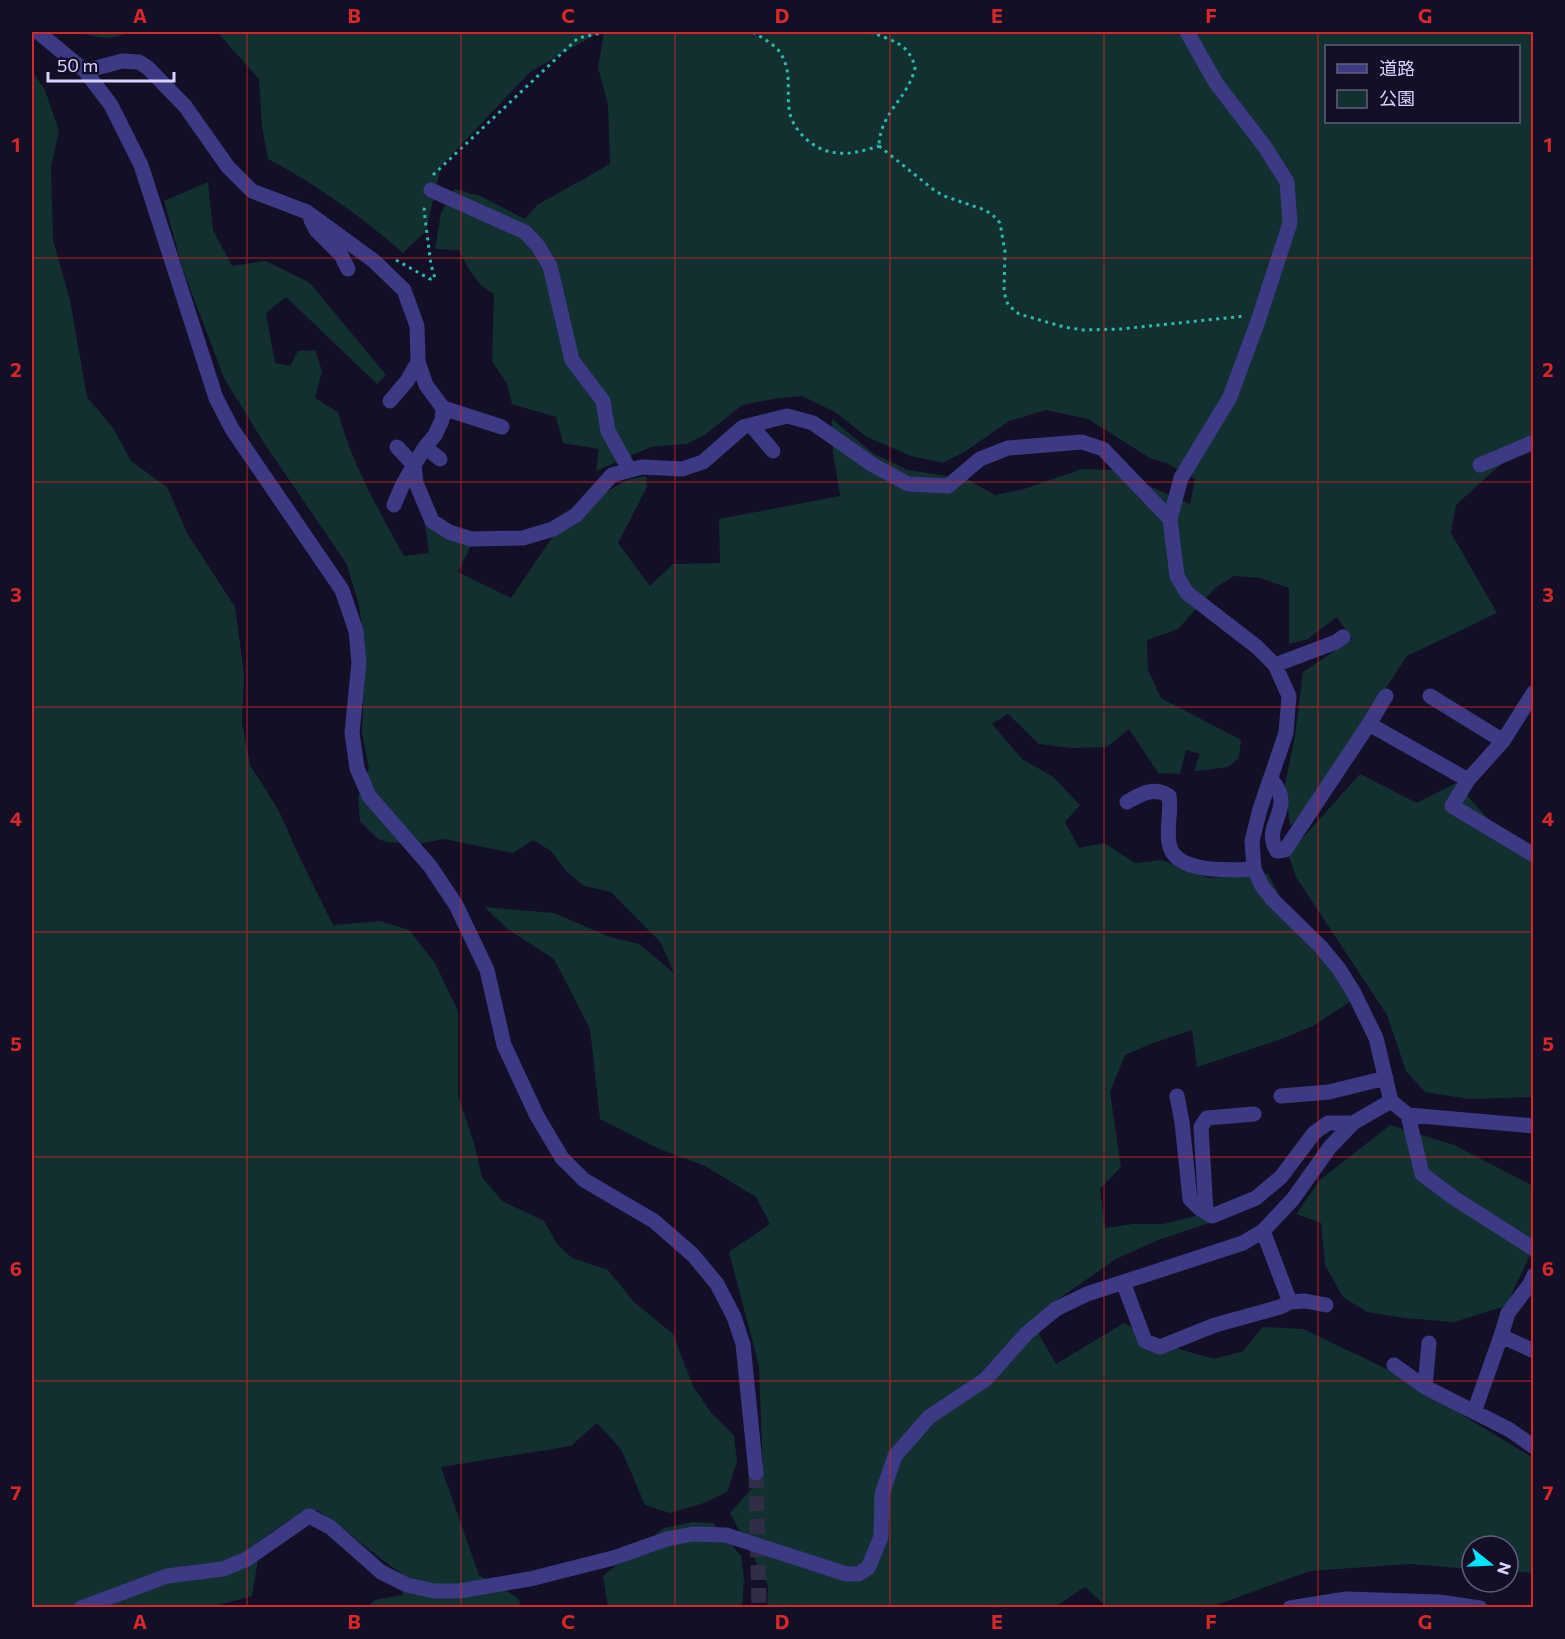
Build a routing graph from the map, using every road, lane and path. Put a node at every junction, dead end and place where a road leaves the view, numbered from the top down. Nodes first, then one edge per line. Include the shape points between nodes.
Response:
1 (39, 32) edge
2 (605, 32) edge
3 (753, 32) edge
4 (870, 32) edge
5 (1187, 32) edge
6 (85, 71) junction
7 (879, 146) junction
8 (431, 190) junction
9 (307, 212) junction
10 (374, 261) junction
11 (348, 269) dead end
12 (1258, 321) junction
13 (418, 362) junction
14 (390, 401) dead end
15 (443, 408) junction
16 (751, 425) junction
17 (502, 428) dead end
18 (1533, 442) edge
19 (397, 447) dead end
20 (425, 447) junction
21 (773, 451) dead end
22 (440, 459) dead end
23 (414, 465) junction
24 (1480, 465) dead end
25 (629, 469) junction
26 (394, 505) dead end
27 (1170, 519) junction
28 (1342, 637) dead end
29 (1275, 665) junction
30 (1533, 692) edge
31 (1386, 696) dead end
32 (1430, 696) dead end
33 (1369, 724) junction
34 (1503, 741) junction
35 (1271, 779) junction
36 (1468, 780) junction
37 (1126, 802) dead end
38 (1533, 855) edge
39 (1254, 869) junction
40 (1386, 1078) junction
41 (1177, 1096) dead end
42 (1281, 1096) dead end
43 (1391, 1101) junction
44 (1254, 1114) dead end
45 (1408, 1115) junction
46 (1353, 1123) junction
47 (1533, 1126) edge
48 (1206, 1212) junction
49 (1263, 1231) junction
50 (1533, 1249) edge
51 (1533, 1275) edge
52 (1123, 1282) junction
53 (1290, 1302) junction
54 (1326, 1305) dead end
55 (1501, 1336) junction
56 (1429, 1342) dead end
57 (1533, 1351) edge
58 (1394, 1365) dead end
59 (1425, 1387) junction
60 (1474, 1412) junction
61 (1533, 1447) edge
62 (756, 1473) tunnel mouth
63 (81, 1608) edge
64 (1290, 1608) edge
65 (1480, 1608) edge

1 - 6 street
2 - 8 path via 578,38 433,174
3 - 7 path via 778,49 789,73 790,116 816,148 840,154
4 - 7 path via 900,43 915,68 910,83 887,115 879,133
5 - 12 street via 1216,83 1266,147 1287,182 1290,223
6 - 9 street via 122,61 139,62 185,106 228,167 252,191
6 - 62 street via 111,105 141,165 216,399 232,429 342,590 356,631 358,662 352,733 357,768 369,796 430,866 456,905 487,970 504,1046 562,1158 584,1180 654,1221 693,1255 717,1284 743,1344
7 - 12 path via 934,190 992,214 1000,223 1005,243 1004,292 1008,305 1019,314 1083,330 1244,316
8 - 10 path via 424,210 435,278 430,279 401,260 386,257
8 - 25 street via 525,232 538,246 550,266 572,360 603,401 608,431
9 - 10 street
9 - 11 street via 316,230 341,255
10 - 13 street via 404,290 417,326
12 - 27 street via 1230,397 1181,478
13 - 14 street
13 - 15 street via 426,385
15 - 17 street
15 - 20 street via 442,420
16 - 21 street
16 - 25 street via 743,427 703,462 682,469
16 - 27 street via 787,416 813,423 908,484 938,486 948,486 980,459 1008,448 1082,442 1103,449
18 - 24 street
19 - 23 street
20 - 22 street
20 - 23 street
23 - 25 street via 416,483 432,521 449,532 491,540 523,538 553,529 576,515 612,475
23 - 26 street
27 - 29 street via 1177,576 1187,593
28 - 29 street
29 - 35 street via 1289,696 1286,733
30 - 34 street
31 - 33 street
32 - 34 street
33 - 35 street via 1285,850 1277,851 1273,844 1282,798 1280,788
33 - 36 street
34 - 36 street
35 - 39 street via 1252,841
36 - 38 street via 1452,806
37 - 39 street via 1153,791 1169,796 1170,847 1180,860 1218,871
39 - 40 street via 1273,900 1339,969 1376,1038
40 - 42 street via 1329,1092
40 - 43 street
41 - 48 street via 1190,1199
43 - 45 street
43 - 46 street
44 - 48 street via 1207,1118 1201,1127
45 - 47 street
45 - 50 street via 1422,1174
46 - 48 street via 1328,1124 1314,1133 1281,1177 1256,1198 1212,1216
46 - 49 street
49 - 52 street via 1243,1243
49 - 53 street
51 - 55 street via 1508,1312
52 - 53 street via 1145,1341 1160,1347
52 - 63 street via 1056,1309 1027,1333 986,1379 929,1417 895,1455 882,1494 881,1538 868,1568 858,1575 726,1535 693,1534 530,1579 459,1591 434,1591 407,1585 381,1572 330,1527 309,1516 247,1559 223,1569 167,1576
53 - 54 street
55 - 57 street
55 - 60 street
56 - 59 street
58 - 59 street
59 - 60 street
60 - 61 street
64 - 65 street via 1346,1599 1439,1602

